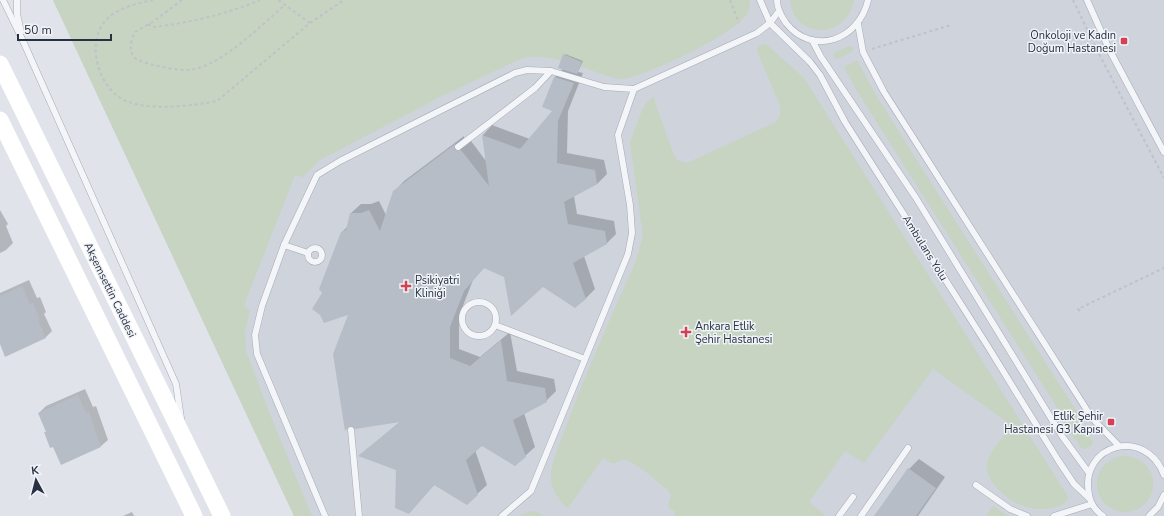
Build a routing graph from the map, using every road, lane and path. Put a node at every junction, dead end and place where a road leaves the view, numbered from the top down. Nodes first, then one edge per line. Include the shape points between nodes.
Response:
1 (3, 0) edge
2 (17, 0) edge
3 (153, 0) edge
4 (182, 0) edge
5 (260, 0) edge
6 (279, 0) edge
7 (344, 0) edge
8 (730, 0) edge
9 (760, 0) edge
10 (777, 0) edge
11 (868, 0) edge
12 (1073, 0) edge
13 (1087, 0) edge
14 (285, 5) junction
15 (779, 11) junction
16 (310, 23) junction
17 (739, 23) dead end
18 (770, 23) junction
19 (148, 24) junction
20 (858, 24) junction
21 (951, 25) dead end
22 (812, 40) junction
23 (23, 41) junction
24 (863, 52) junction
25 (0, 64) edge
26 (551, 71) junction
27 (634, 89) junction
28 (0, 120) edge
29 (458, 147) dead end
30 (1164, 152) edge
31 (1164, 178) edge
32 (284, 245) junction
33 (308, 253) dead end
34 (1164, 268) edge
35 (1080, 311) dead end
36 (495, 326) junction
37 (584, 359) junction
38 (351, 430) dead end
39 (184, 440) junction
40 (1119, 446) junction
41 (908, 448) dead end
42 (1162, 464) edge
43 (1089, 473) junction
44 (1164, 475) edge
45 (976, 485) dead end
46 (1164, 495) edge
47 (852, 497) dead end
48 (1091, 501) junction
49 (194, 516) edge
50 (222, 516) edge
51 (325, 516) edge
52 (359, 516) edge
53 (502, 516) edge
54 (839, 516) edge
55 (861, 516) edge
56 (1027, 516) edge
57 (1054, 516) edge
58 (1103, 516) edge
59 (1150, 516) edge

1 - 23 lane
2 - 23 lane via 17,14
3 - 16 path via 121,9 106,19 99,29 98,68 103,81 110,91 138,105 200,104 217,101
4 - 19 path
5 - 19 path via 174,25 153,28
6 - 14 path
7 - 16 path
8 - 17 path
9 - 18 lane, Ambulans Yolu
10 - 15 lane
11 - 20 lane
12 - 31 path
13 - 30 lane via 1109,49
14 - 16 path
14 - 19 path via 234,49 202,67 187,70 139,60 133,55 130,48 132,38 135,32
15 - 18 lane
15 - 22 lane via 791,29
18 - 27 lane via 757,33
18 - 48 lane, Ambulans Yolu via 820,75 845,122 1058,460 1074,484
20 - 22 lane via 847,34 833,40
20 - 24 lane
21 - 24 path
22 - 43 lane via 916,198 1062,436
23 - 39 lane via 176,384
24 - 40 lane via 884,92 1088,411
25 - 39 main road, Akşemsettin Caddesi
26 - 27 lane via 604,87
26 - 29 lane via 535,88
26 - 32 lane via 528,70 515,73 326,168 312,183
27 - 37 lane via 618,135 632,233 628,254
28 - 49 main road
32 - 33 lane
32 - 51 lane via 262,306 255,335 257,354
34 - 35 path via 1078,309
36 - 36 lane via 496,314 489,304 477,301 467,305 463,310 461,320 470,334 481,336
36 - 37 lane
37 - 53 lane via 531,491
38 - 52 lane
39 - 50 main road, Akşemsettin Caddesi
40 - 42 lane via 1142,449
40 - 43 lane via 1106,451 1095,460
41 - 55 lane
42 - 44 lane
43 - 48 lane via 1087,486
45 - 56 lane via 1005,506
46 - 59 lane
47 - 54 lane
48 - 57 lane
48 - 58 lane, Ambulans Yolu

